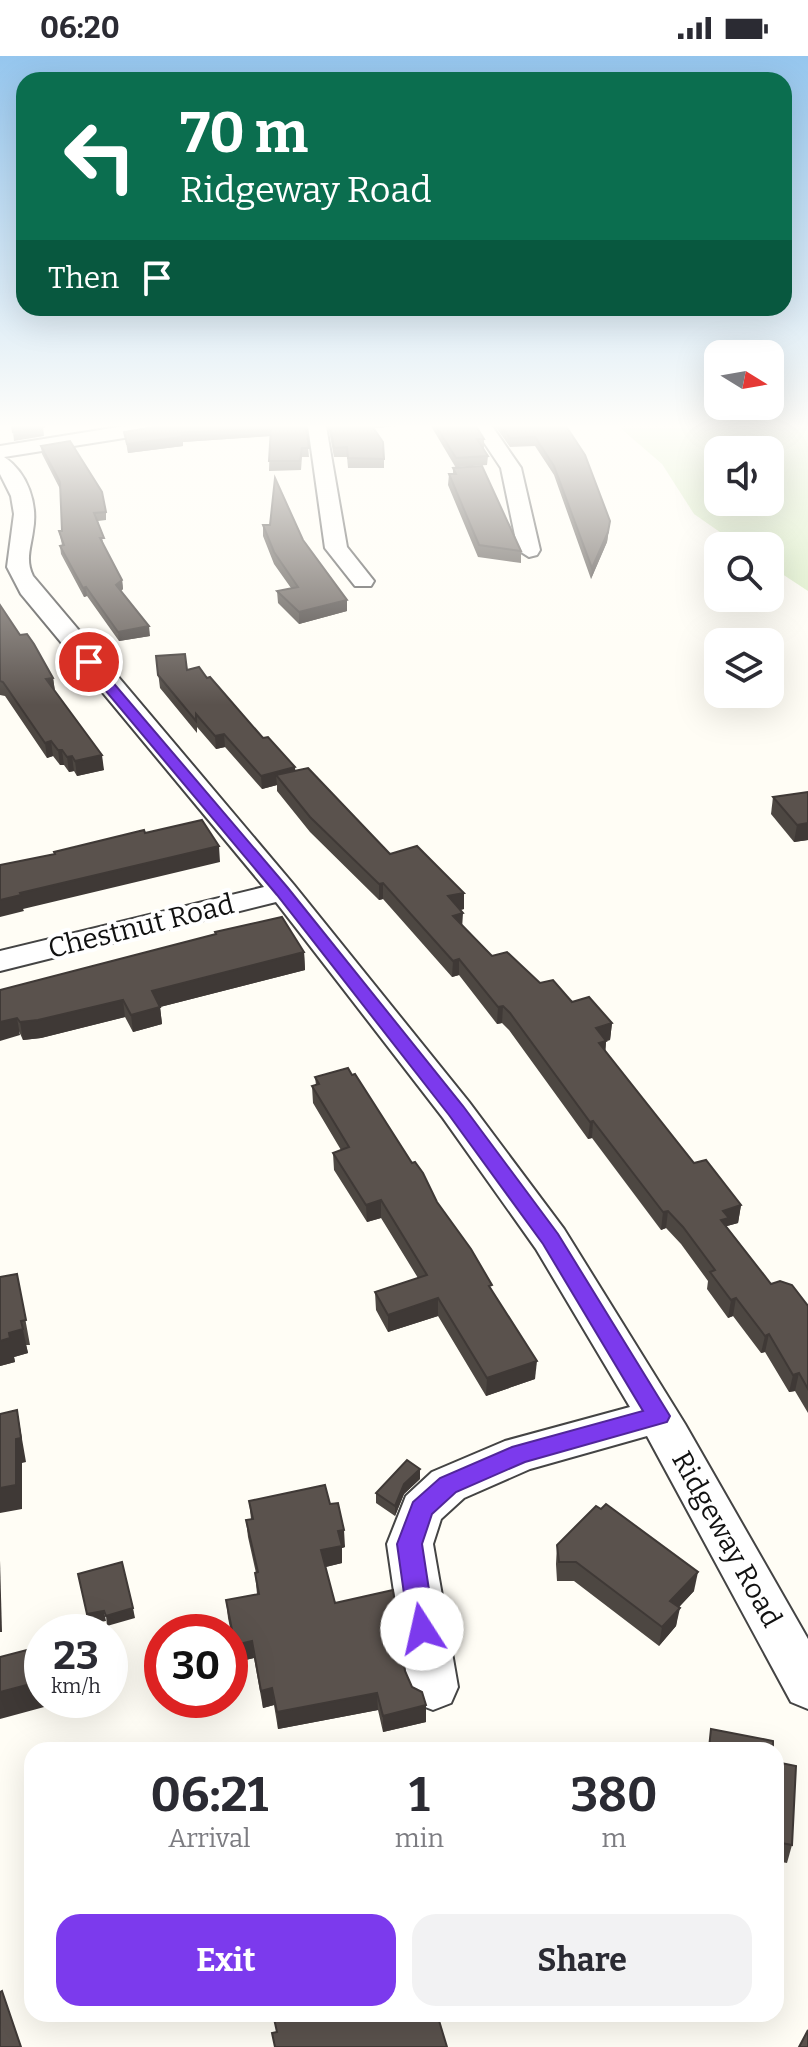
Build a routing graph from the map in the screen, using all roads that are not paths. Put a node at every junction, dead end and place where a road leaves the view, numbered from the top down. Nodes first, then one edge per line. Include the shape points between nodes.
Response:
1 (25, 519) edge
2 (331, 519) edge
3 (522, 519) edge
4 (529, 550) dead end
5 (363, 581) dead end
6 (283, 891) junction
7 (0, 961) edge
8 (658, 1416) junction
9 (808, 1686) edge
10 (433, 1687) dead end

1 - 6 street, Ridgeway Road via 17,555 29,589
2 - 5 street via 336,548
3 - 4 street
6 - 7 street, Chestnut Road
6 - 8 street, Ridgeway Road via 550,1239
8 - 9 street, Ridgeway Road
8 - 10 street via 520,1454 448,1485 422,1509 410,1544

